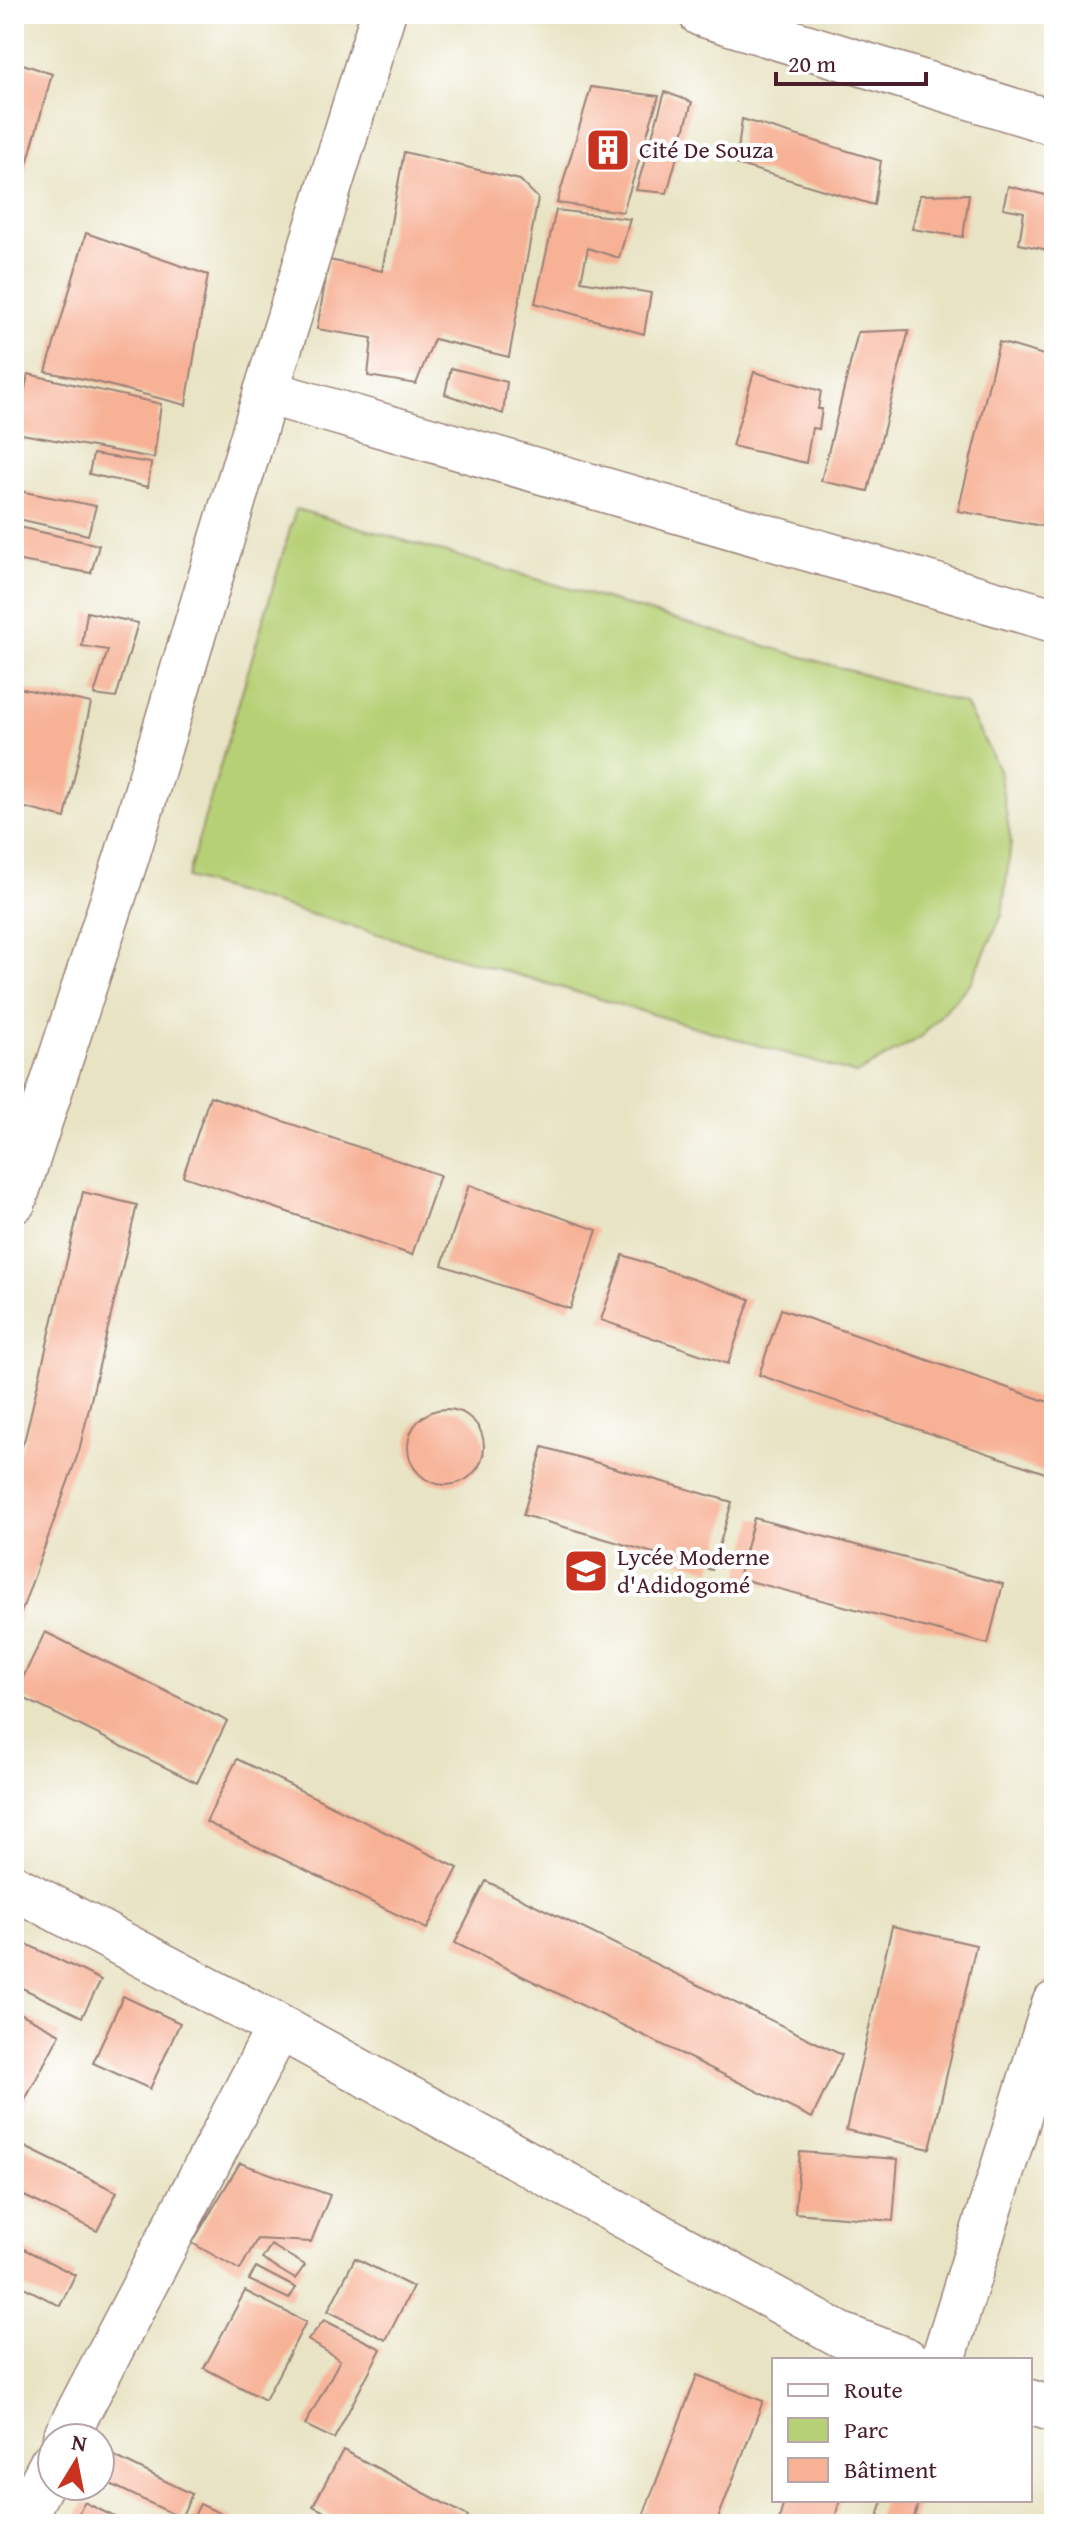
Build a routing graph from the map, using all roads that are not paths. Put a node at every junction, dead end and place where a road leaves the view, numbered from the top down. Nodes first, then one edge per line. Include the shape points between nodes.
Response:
1 (383, 14) edge
2 (701, 14) edge
3 (1054, 123) edge
4 (266, 392) junction
5 (1054, 620) edge
6 (14, 1201) edge
7 (14, 1887) edge
8 (1054, 2004) edge
9 (279, 2027) junction
10 (901, 2358) edge
11 (944, 2358) edge
12 (1032, 2403) edge
13 (1054, 2410) edge
14 (73, 2422) edge
15 (36, 2494) edge
16 (20, 2524) edge

1 - 4 street
2 - 3 street
4 - 5 street
4 - 6 street via 127,856
7 - 9 street
8 - 11 street
9 - 10 street via 841,2335
9 - 14 street
12 - 13 street
15 - 16 street

